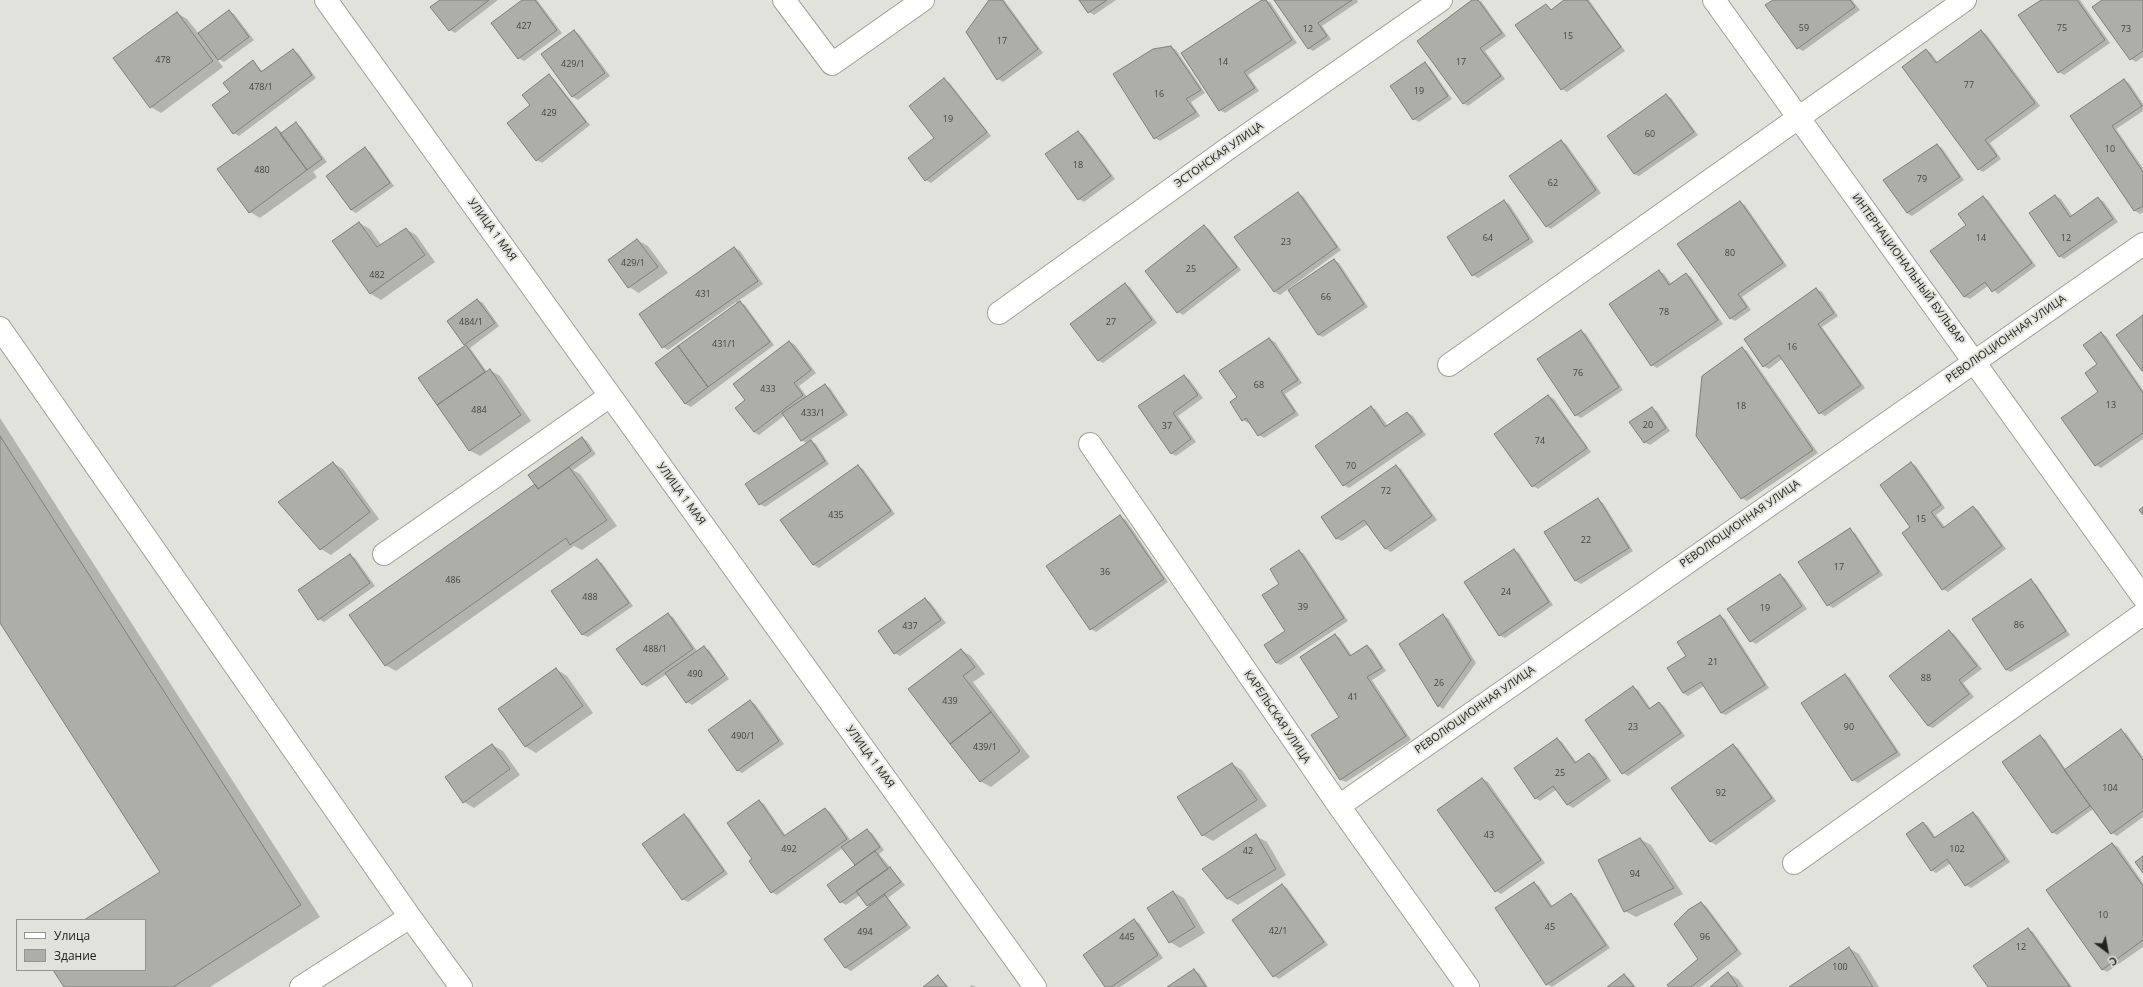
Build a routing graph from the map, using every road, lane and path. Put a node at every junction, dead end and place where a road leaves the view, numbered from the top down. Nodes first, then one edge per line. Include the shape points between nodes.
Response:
1 (326, 0) edge
2 (784, 0) edge
3 (923, 0) edge
4 (1441, 0) edge
5 (1714, 0) edge
6 (1965, 0) edge
7 (1799, 118) junction
8 (2143, 244) edge
9 (999, 314) dead end
10 (0, 328) edge
11 (1974, 360) junction
12 (1450, 365) dead end
13 (610, 396) junction
14 (1090, 444) dead end
15 (384, 554) dead end
16 (2143, 596) edge
17 (2143, 614) edge
18 (1338, 806) junction
19 (1794, 862) dead end
20 (410, 917) junction
21 (301, 987) edge
22 (461, 987) edge
23 (1035, 987) edge
24 (1468, 987) edge

1 - 13 street, УЛИЦА 1 МАЯ
2 - 3 street via 832,64
4 - 9 street, ЭСТОНСКАЯ УЛИЦА via 1230,147
5 - 7 street, ИНТЕРНАЦИОНАЛЬНЫЙ БУЛЬВАР
6 - 7 street
7 - 11 street, ИНТЕРНАЦИОНАЛЬНЫЙ БУЛЬВАР
7 - 12 street
8 - 11 street, РЕВОЛЮЦИОННАЯ УЛИЦА
10 - 20 street
11 - 16 street, ИНТЕРНАЦИОНАЛЬНЫЙ БУЛЬВАР
11 - 18 street, РЕВОЛЮЦИОННАЯ УЛИЦА
13 - 15 street
13 - 23 street, УЛИЦА 1 МАЯ
14 - 18 street, КАРЕЛЬСКАЯ УЛИЦА
17 - 19 street
18 - 24 street, КАРЕЛЬСКАЯ УЛИЦА
20 - 21 street
20 - 22 street

